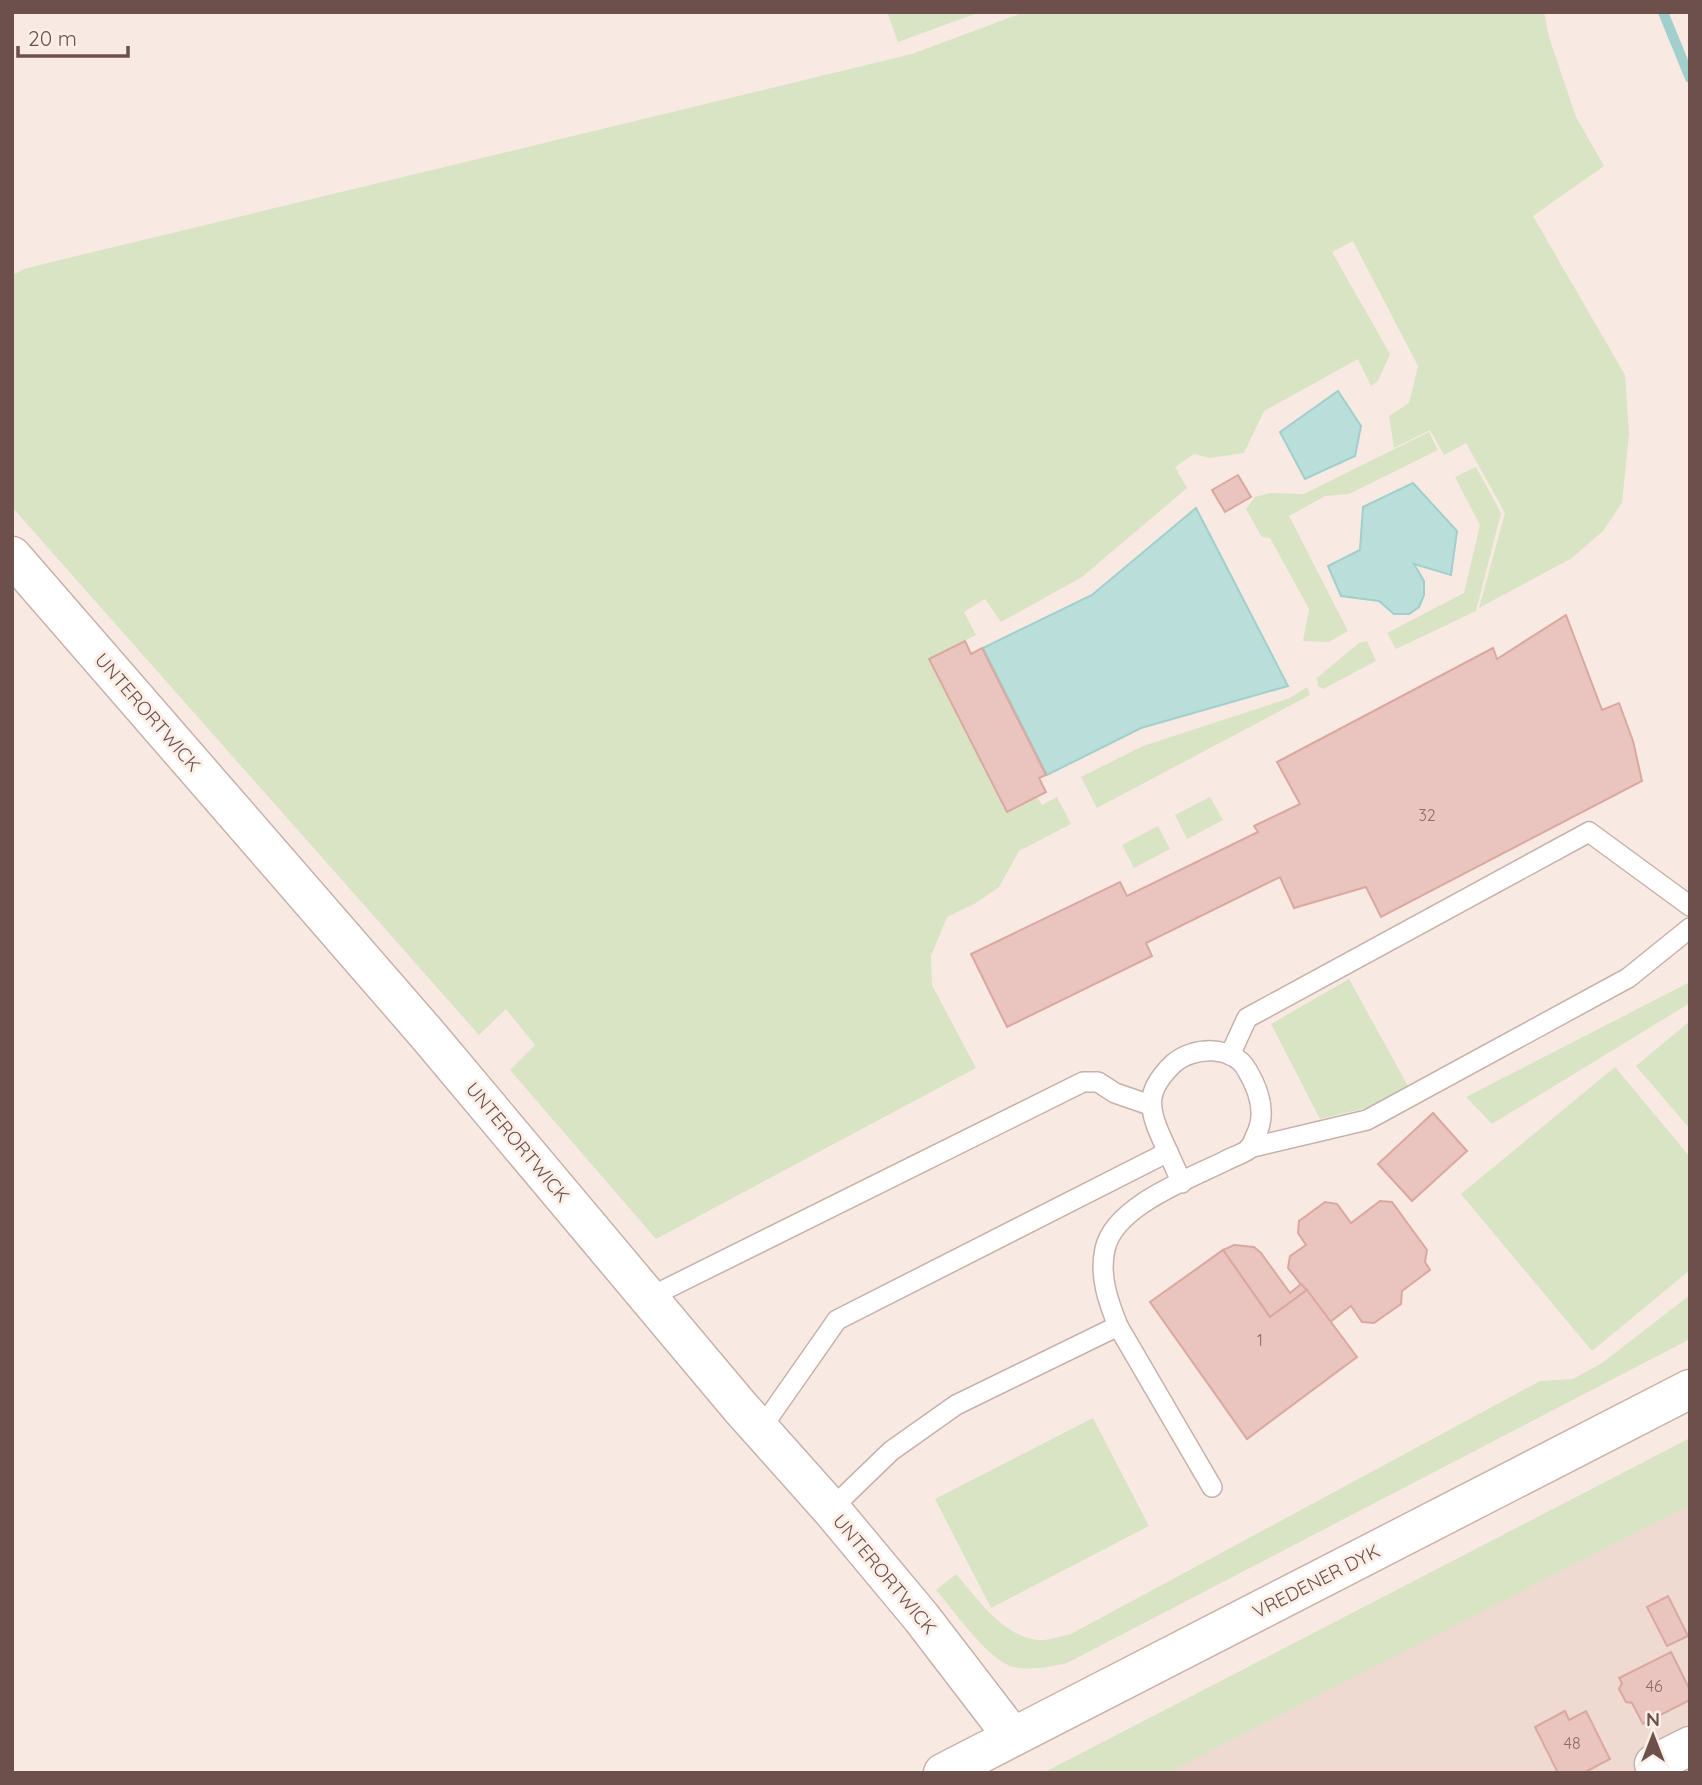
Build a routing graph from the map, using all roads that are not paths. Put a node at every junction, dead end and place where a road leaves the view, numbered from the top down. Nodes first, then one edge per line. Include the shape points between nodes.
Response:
1 (12, 556) edge
2 (1690, 906) edge
3 (1690, 928) edge
4 (1230, 1055) junction
5 (1150, 1105) junction
6 (1249, 1148) junction
7 (1168, 1152) junction
8 (1182, 1183) junction
9 (648, 1298) junction
10 (1118, 1326) junction
11 (1690, 1389) edge
12 (761, 1430) junction
13 (1212, 1487) dead end
14 (831, 1508) junction
15 (1013, 1737) junction
16 (1690, 1746) edge
17 (943, 1773) edge
18 (1658, 1773) edge

1 - 9 street, UNTERORTWICK via 427,1034
2 - 4 lane via 1589,832 1247,1018
3 - 6 lane via 1628,978 1367,1120
4 - 5 lane via 1219,1051 1181,1057 1154,1088
4 - 6 lane via 1240,1059 1260,1097 1262,1123
5 - 7 lane
5 - 9 lane via 1098,1082 1083,1082
6 - 8 lane
7 - 8 lane
7 - 12 lane via 837,1321
8 - 10 lane via 1131,1210 1115,1226 1105,1247 1103,1274
9 - 12 street, UNTERORTWICK
10 - 13 lane
10 - 14 lane via 956,1405 891,1451
11 - 15 street, VREDENER DYK
12 - 14 street, UNTERORTWICK
14 - 15 street, UNTERORTWICK
15 - 17 street, VREDENER DYK
16 - 18 street via 1654,1764

